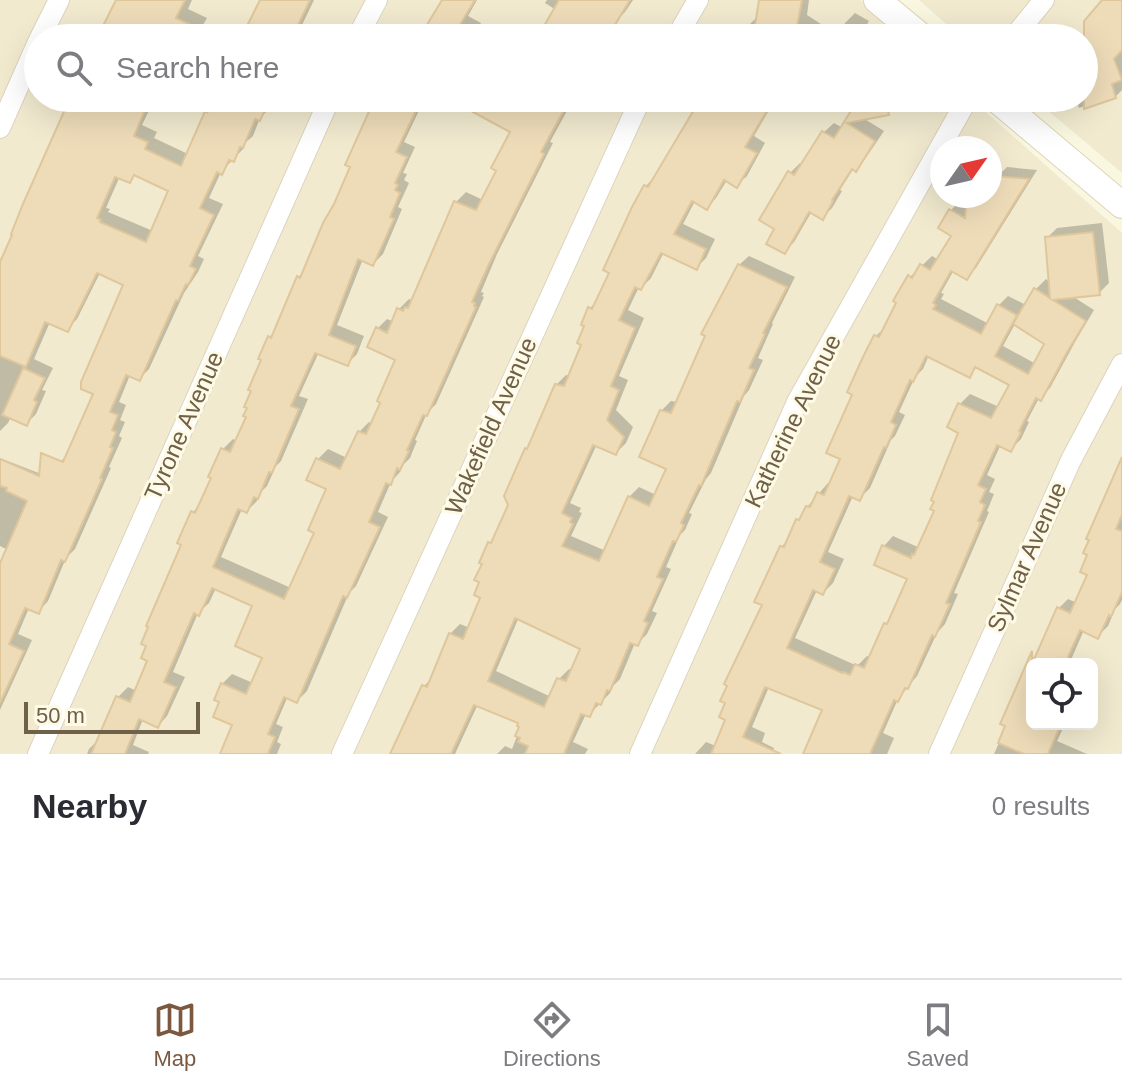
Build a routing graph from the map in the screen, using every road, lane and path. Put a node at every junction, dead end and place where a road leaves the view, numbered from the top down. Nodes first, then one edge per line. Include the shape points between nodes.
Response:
1 (59, 0) edge
2 (377, 0) edge
3 (698, 0) edge
4 (877, 0) edge
5 (1044, 0) edge
6 (47, 24) edge
7 (364, 24) edge
8 (684, 24) edge
9 (906, 24) edge
10 (1024, 24) edge
11 (24, 74) edge
12 (324, 112) edge
13 (635, 112) edge
14 (960, 112) edge
15 (1012, 112) edge
16 (0, 128) edge
17 (1122, 205) edge
18 (1122, 364) edge
19 (38, 754) edge
20 (342, 754) edge
21 (640, 754) edge
22 (939, 754) edge

1 - 6 street
2 - 7 street
3 - 8 street
4 - 9 street
5 - 10 street
11 - 16 street
12 - 19 street, Tyrone Avenue
13 - 20 street, Wakefield Avenue
14 - 21 street, Katherine Avenue via 797,402
15 - 17 street
18 - 22 street, Sylmar Avenue via 1071,460

